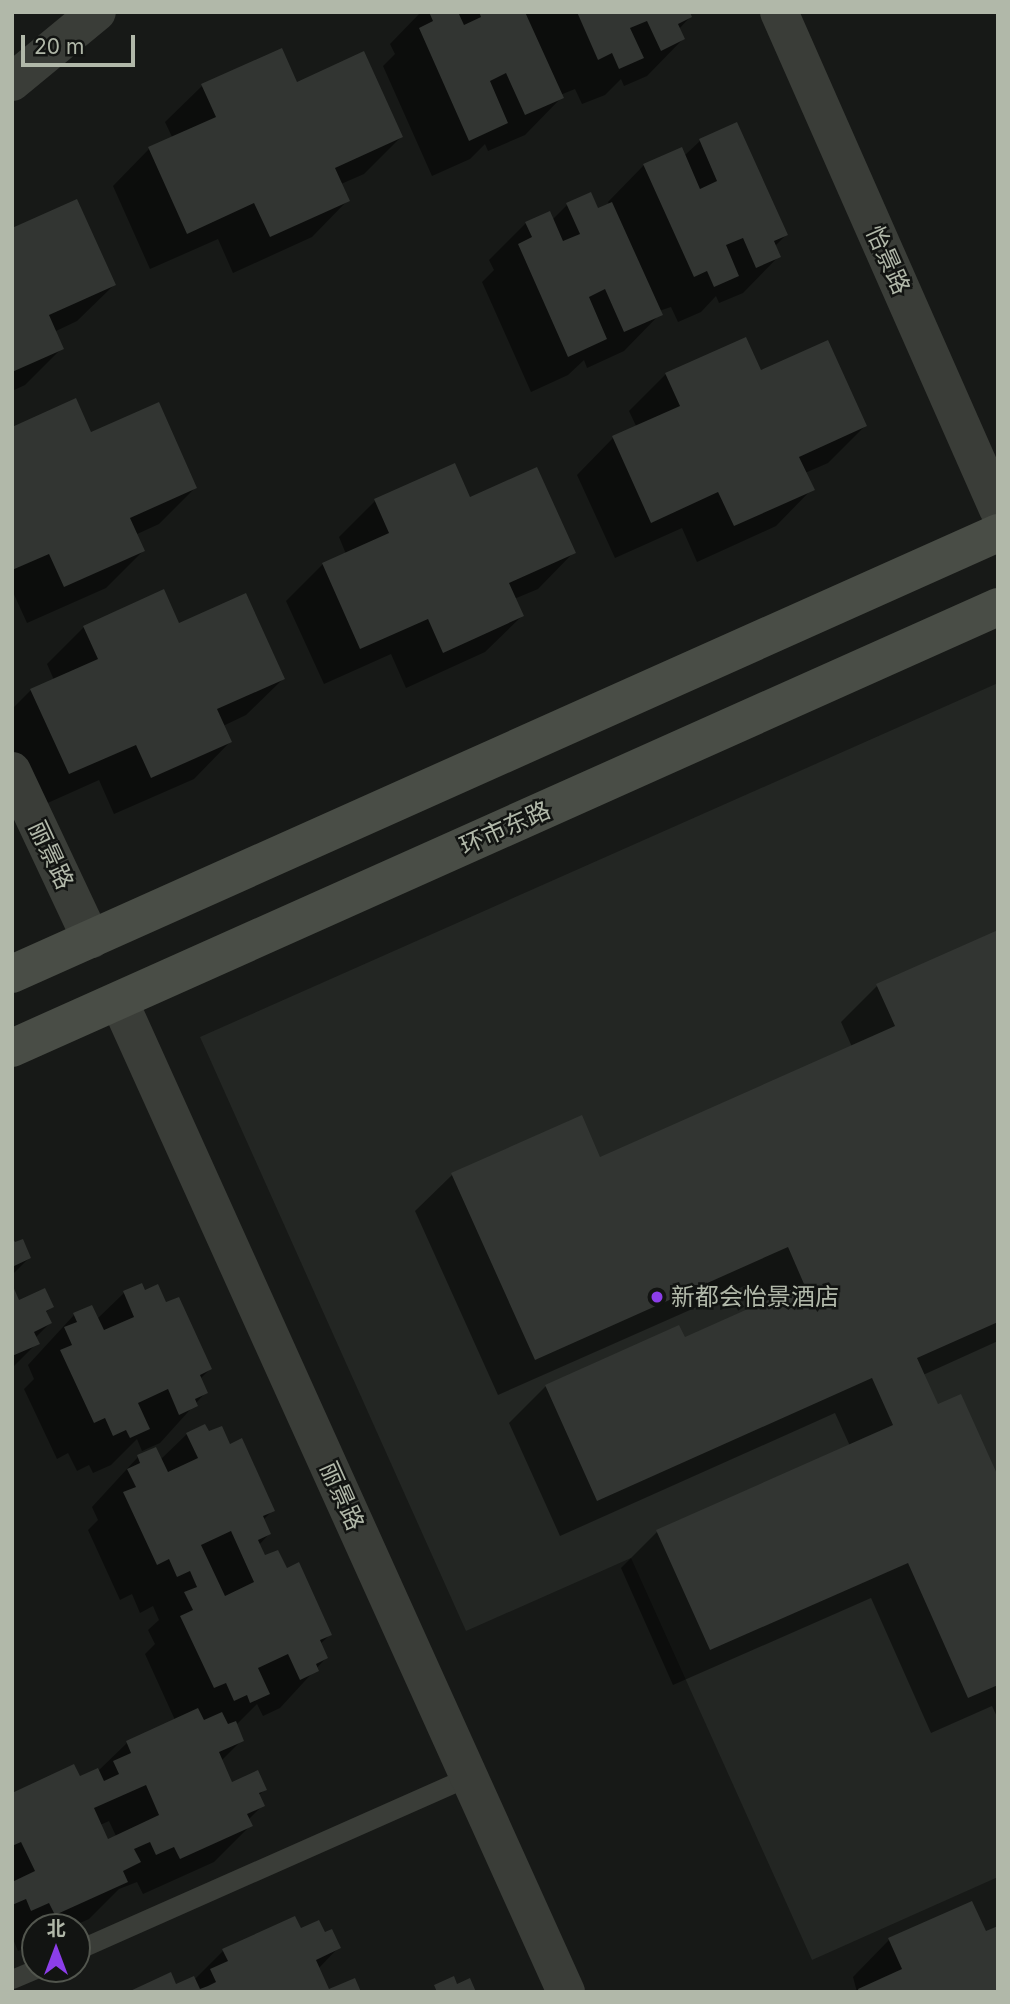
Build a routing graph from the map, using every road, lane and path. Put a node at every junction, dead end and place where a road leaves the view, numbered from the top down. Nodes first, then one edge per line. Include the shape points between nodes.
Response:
1 (97, 12) edge
2 (779, 12) edge
3 (12, 82) edge
4 (998, 509) edge
5 (998, 533) edge
6 (998, 607) edge
7 (12, 771) edge
8 (91, 939) junction
9 (12, 974) edge
10 (119, 1000) junction
11 (12, 1048) edge
12 (469, 1776) junction
13 (91, 1944) edge
14 (566, 1992) edge

1 - 3 street
2 - 4 street, 怡景路
5 - 8 main road
6 - 10 main road, 环市东路
7 - 8 street, 丽景路
8 - 9 main road
10 - 11 main road, 环市东路
10 - 12 street, 丽景路
12 - 13 lane
12 - 14 street, 丽景路

